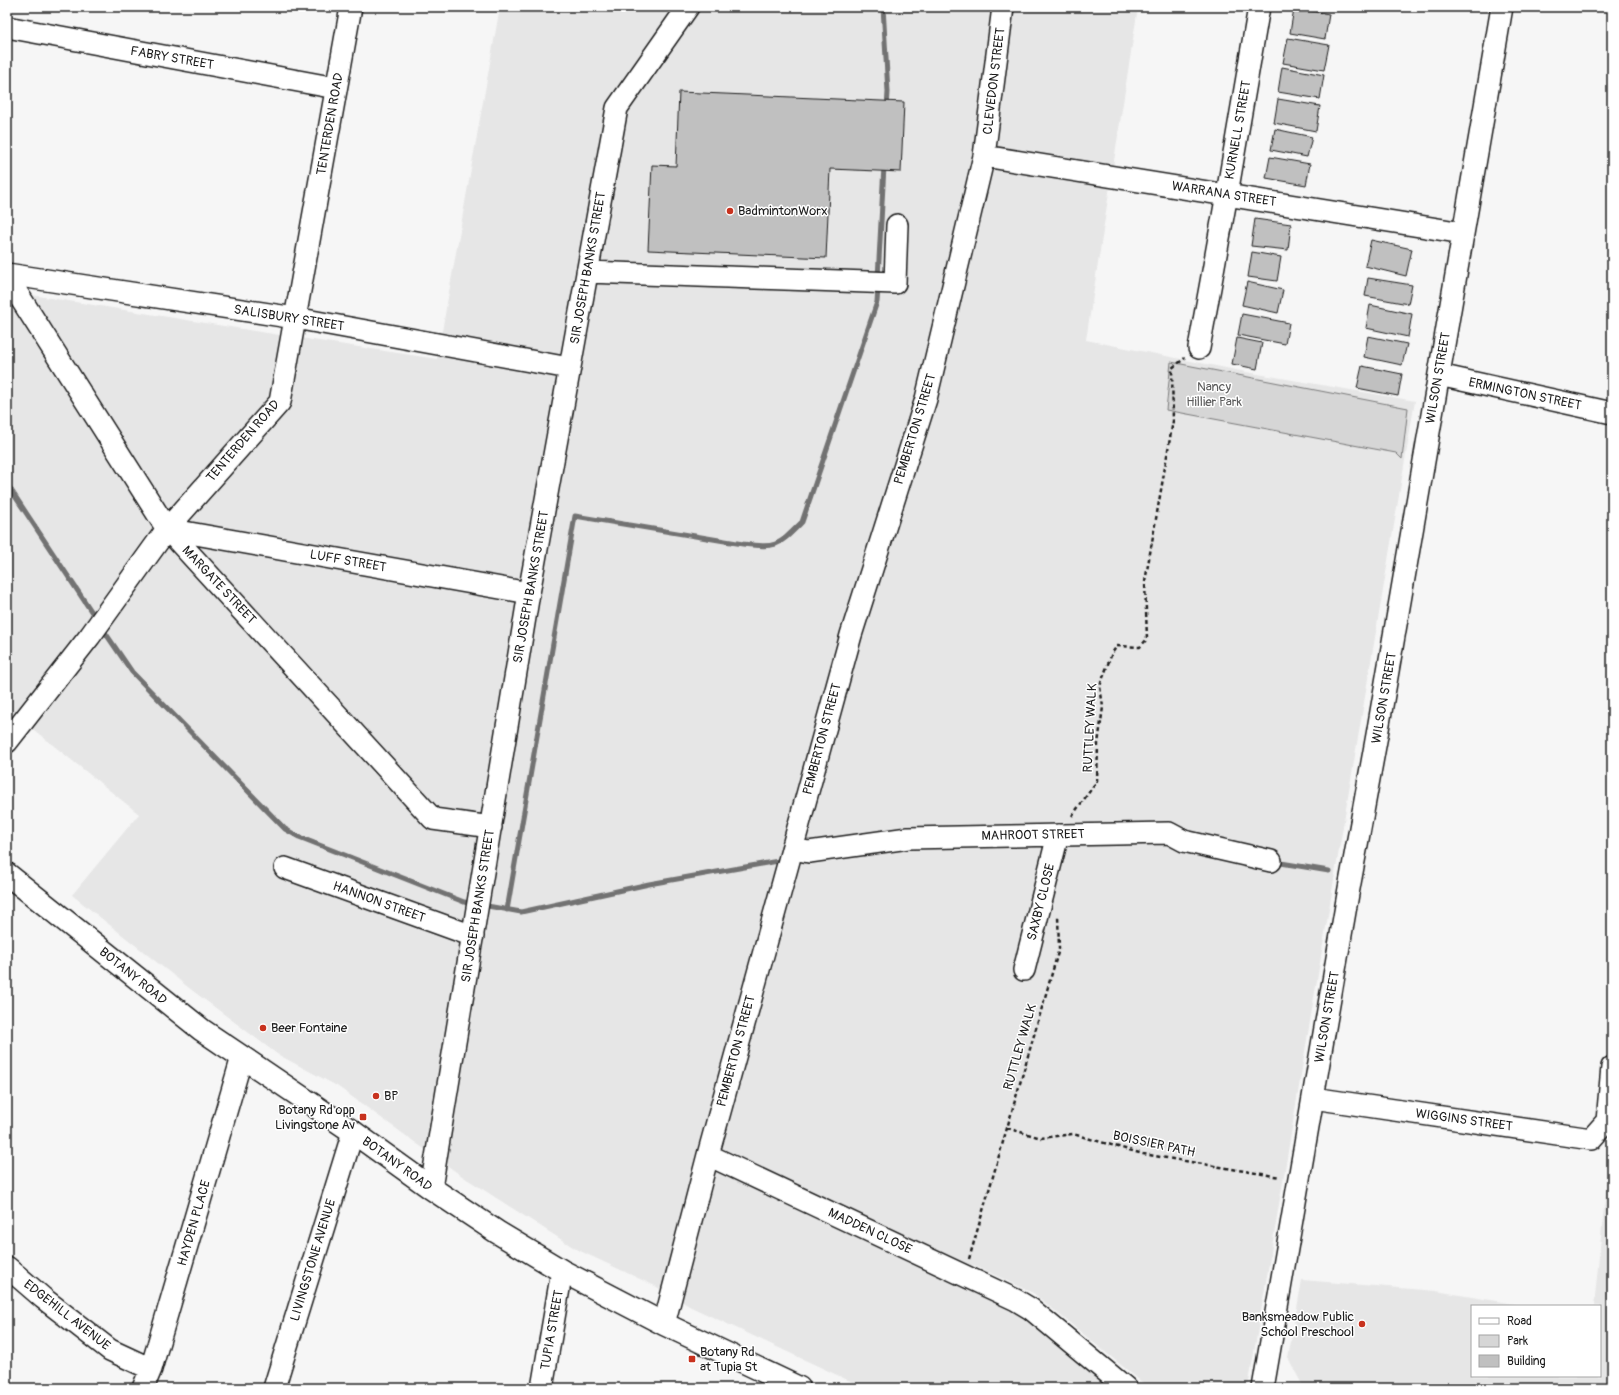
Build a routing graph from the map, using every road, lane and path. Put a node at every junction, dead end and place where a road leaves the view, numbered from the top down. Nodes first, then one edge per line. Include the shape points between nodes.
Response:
1 (351, 7) edge
2 (688, 7) edge
3 (1003, 7) edge
4 (1259, 7) edge
5 (1502, 7) edge
6 (7, 27) edge
7 (336, 88) junction
8 (984, 156) junction
9 (1227, 194) junction
10 (897, 225) dead end
11 (1463, 233) junction
12 (587, 272) junction
13 (7, 275) edge
14 (295, 318) junction
15 (1199, 348) joint
16 (569, 368) junction
17 (1439, 375) junction
18 (1612, 413) edge
19 (167, 529) junction
20 (529, 593) junction
21 (7, 742) edge
22 (491, 827) junction
23 (1064, 835) junction
24 (792, 849) junction
25 (1271, 861) dead end
26 (285, 868) dead end
27 (7, 874) edge
28 (1058, 912) dead end
29 (473, 936) junction
30 (1024, 970) dead end
31 (242, 1057) junction
32 (1612, 1067) edge
33 (1313, 1098) junction
34 (1007, 1128) junction
35 (353, 1132) junction
36 (708, 1155) junction
37 (1299, 1180) junction
38 (431, 1188) junction
39 (7, 1267) edge
40 (562, 1271) junction
41 (964, 1275) junction
42 (664, 1324) junction
43 (1267, 1366) junction
44 (151, 1369) junction
45 (143, 1388) edge
46 (274, 1388) edge
47 (542, 1388) edge
48 (799, 1388) edge
49 (1126, 1388) edge
50 (1263, 1388) edge
51 (1278, 1388) edge

1 - 7 street, TENTERDEN ROAD
2 - 12 street, SIR JOSEPH BANKS STREET via 617,108
3 - 8 street, CLEVEDON STREET
4 - 9 street, KURNELL STREET
5 - 11 street, WILSON STREET
6 - 7 street, FABRY STREET
7 - 14 street, TENTERDEN ROAD
8 - 9 street, WARRANA STREET
8 - 24 street, PEMBERTON STREET via 926,399 851,634
9 - 11 street, WARRANA STREET
9 - 15 street, KURNELL STREET
10 - 12 street via 895,283
11 - 17 street, WILSON STREET
12 - 16 street, SIR JOSEPH BANKS STREET
13 - 14 street, SALISBURY STREET
13 - 19 street, MARGATE STREET
14 - 16 street, SALISBURY STREET
14 - 19 street, TENTERDEN ROAD via 280,402
15 - 23 path, RUTTLEY WALK via 1172,368 1173,421 1145,582 1147,639 1140,647 1117,646 1112,653 1100,686 1103,707 1097,781 1070,820
16 - 20 street, SIR JOSEPH BANKS STREET
17 - 18 street, ERMINGTON STREET
17 - 33 street, WILSON STREET
19 - 20 street, LUFF STREET
19 - 21 street, TENTERDEN ROAD via 90,636
19 - 22 street, MARGATE STREET via 433,819
20 - 22 street, SIR JOSEPH BANKS STREET
22 - 29 street, SIR JOSEPH BANKS STREET
23 - 24 street, MAHROOT STREET via 908,838 809,852
23 - 25 street, MAHROOT STREET via 1169,833 1184,841
23 - 30 street, SAXBY CLOSE
24 - 36 street, PEMBERTON STREET
26 - 29 street, HANNON STREET
27 - 31 main road, BOTANY ROAD via 162,1000
28 - 34 path, RUTTLEY WALK via 1059,949
29 - 38 street, SIR JOSEPH BANKS STREET
31 - 35 main road, BOTANY ROAD
31 - 44 street, HAYDEN PLACE
32 - 33 street, WIGGINS STREET via 1607,1121 1591,1139
33 - 37 street, WILSON STREET
34 - 37 path, BOISSIER PATH via 1041,1138 1073,1134 1143,1154
34 - 41 path, RUTTLEY WALK
35 - 38 main road, BOTANY ROAD
35 - 46 street, LIVINGSTONE AVENUE
36 - 41 street, MADDEN CLOSE
36 - 42 street, PEMBERTON STREET
37 - 43 street, WILSON STREET
38 - 40 main road, BOTANY ROAD
39 - 44 street, EDGEHILL AVENUE via 110,1350
40 - 42 main road, BOTANY ROAD
40 - 47 street, TUPIA STREET
41 - 49 street, MADDEN CLOSE via 1006,1294 1030,1309
42 - 48 main road, BOTANY ROAD
43 - 50 street, WILSON STREET
43 - 51 street
44 - 45 street, HAYDEN PLACE

